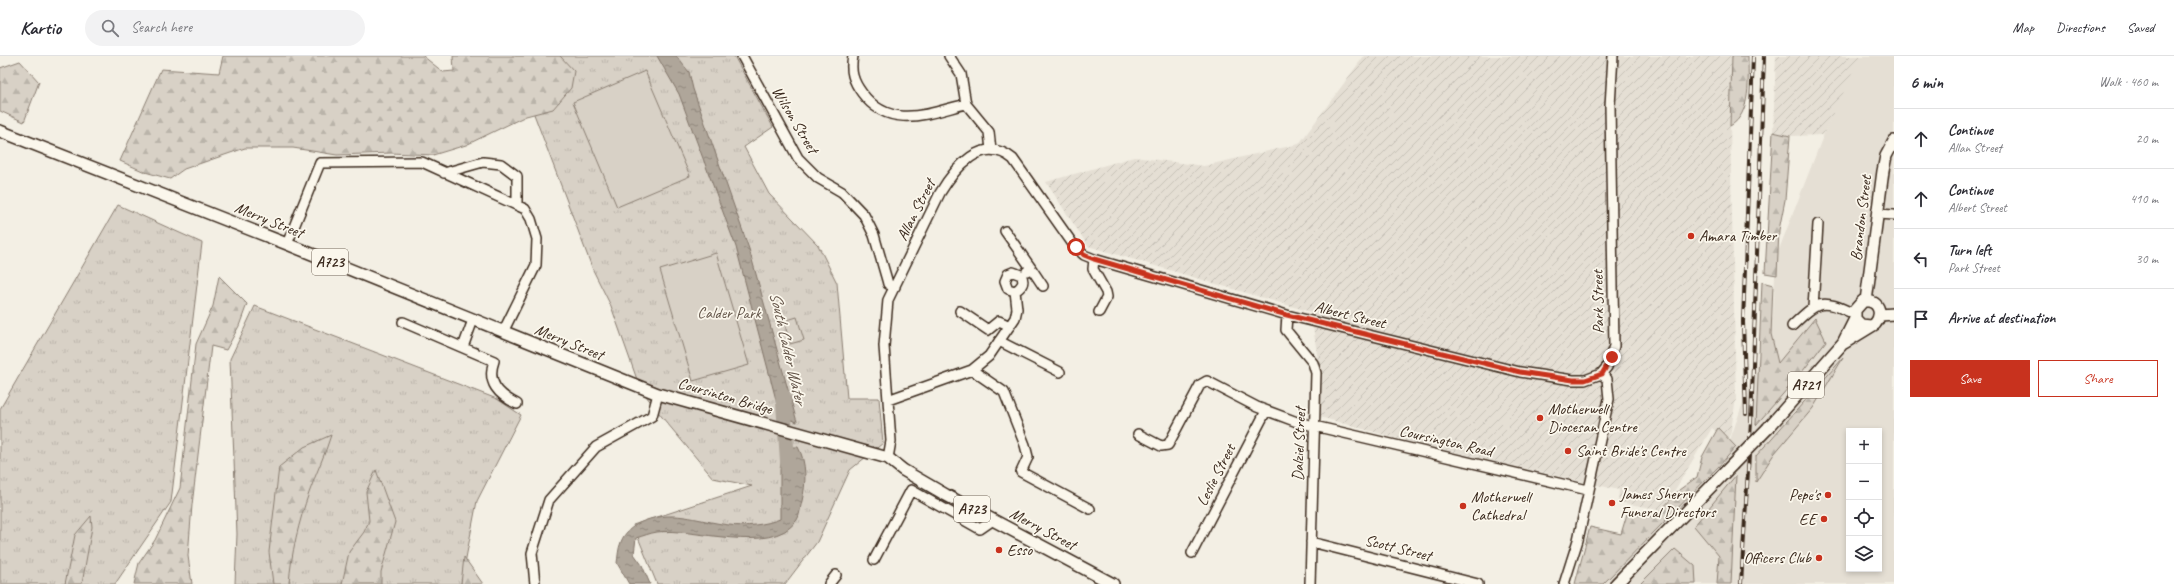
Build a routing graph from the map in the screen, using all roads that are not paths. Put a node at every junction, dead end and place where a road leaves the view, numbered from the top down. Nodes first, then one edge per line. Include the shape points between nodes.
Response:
1 (742, 56) edge
2 (852, 56) edge
3 (949, 56) edge
4 (1613, 56) edge
5 (966, 104) junction
6 (0, 131) edge
7 (1894, 141) edge
8 (991, 150) junction
9 (444, 173) junction
10 (517, 205) junction
11 (1878, 214) junction
12 (1894, 215) edge
13 (1818, 224) dead end
14 (1005, 231) dead end
15 (287, 244) junction
16 (1094, 259) junction
17 (1031, 268) junction
18 (1021, 275) junction
19 (1043, 286) dead end
20 (895, 287) junction
21 (1015, 291) junction
22 (1866, 301) junction
23 (1813, 308) junction
24 (960, 311) dead end
25 (1099, 312) dead end
26 (1894, 314) edge
27 (1287, 315) junction
28 (1880, 315) junction
29 (1855, 317) junction
30 (473, 320) junction
31 (403, 322) dead end
32 (1010, 326) junction
33 (1792, 326) dead end
34 (1871, 326) junction
35 (503, 332) junction
36 (1000, 341) junction
37 (1843, 343) junction
38 (463, 347) junction
39 (972, 370) junction
40 (1060, 372) dead end
41 (1602, 374) junction
42 (658, 394) junction
43 (888, 400) junction
44 (517, 404) dead end
45 (1266, 411) junction
46 (1315, 427) junction
47 (1138, 434) dead end
48 (829, 442) joint
49 (888, 458) junction
50 (1588, 490) junction
51 (1090, 509) dead end
52 (993, 520) junction
53 (1311, 542) junction
54 (1192, 553) dead end
55 (874, 560) dead end
56 (836, 575) dead end
57 (535, 584) edge
58 (829, 584) edge
59 (1113, 584) edge
60 (1310, 584) edge
61 (1478, 584) edge
62 (1564, 584) edge
63 (1616, 584) edge

1 - 20 street, Wilson Street via 798,158 818,178 842,192 864,215 874,235 886,280
2 - 5 street via 854,81 869,101 886,113 911,117
3 - 5 street via 961,74
4 - 41 street, Park Street via 1610,106 1614,346
5 - 8 street via 989,132
6 - 15 main road, Merry Street / A723
7 - 11 main road, Brandon Street via 1886,156
8 - 16 street via 1003,152 1013,159 1076,247 1084,255
8 - 20 street, Allan Street via 972,156 948,179
9 - 10 street
9 - 10 street via 483,162 501,164 517,176
9 - 15 street via 422,162 320,163
10 - 35 street via 525,209 531,219 537,239 536,265
11 - 12 street
11 - 22 main road, Brandon Street
13 - 23 street
14 - 17 street
15 - 30 main road, Merry Street / A723
16 - 25 street via 1093,269 1107,298
16 - 27 street, Albert Street
17 - 18 street
17 - 19 street
18 - 21 street via 1022,283
18 - 21 street via 1013,272 1005,279 1008,289
20 - 43 street, Allan Street via 888,300 884,346
21 - 32 street via 1017,309
22 - 28 main road via 1877,306
22 - 29 main road, A721 via 1857,306
23 - 29 street via 1833,303
23 - 33 street
24 - 32 street via 988,330 999,321
26 - 28 main road
27 - 41 street, Albert Street via 1527,373 1573,380 1585,380
27 - 46 street, Dalziel Street via 1286,330 1313,363 1316,373
28 - 34 main road, A721
29 - 34 main road via 1861,325
29 - 37 main road, A721
30 - 35 main road, Merry Street / A723
30 - 38 street
31 - 38 street
32 - 36 street
34 - 37 main road, A721
35 - 42 main road, Merry Street / A723
36 - 39 street via 989,356
36 - 40 street
37 - 63 main road, A721, bridge via 1768,428
38 - 44 street via 494,361 492,372 495,387 502,397
39 - 43 street
39 - 51 street via 1004,392 1028,458 1021,472
41 - 50 street via 1607,379 1609,399
42 - 48 main road, Coursinton Bridge / A723
42 - 57 street via 652,416 596,447 549,500 532,553
43 - 49 street, Allan Street via 891,441
45 - 46 street, Coursington Road
45 - 47 street, Coursington Road via 1207,381 1200,385 1168,445 1161,446
45 - 54 street, Leslie Street
46 - 50 street, Coursington Road
46 - 53 street, Dalziel Street
48 - 49 main road, Merry Street / A723
49 - 52 main road, Merry Street / A723 via 903,470
50 - 62 street via 1578,540
52 - 55 street via 980,529 911,490
52 - 59 main road, Merry Street / A723
53 - 60 street, Dalziel Street
53 - 61 street, Scott Street
56 - 58 street

